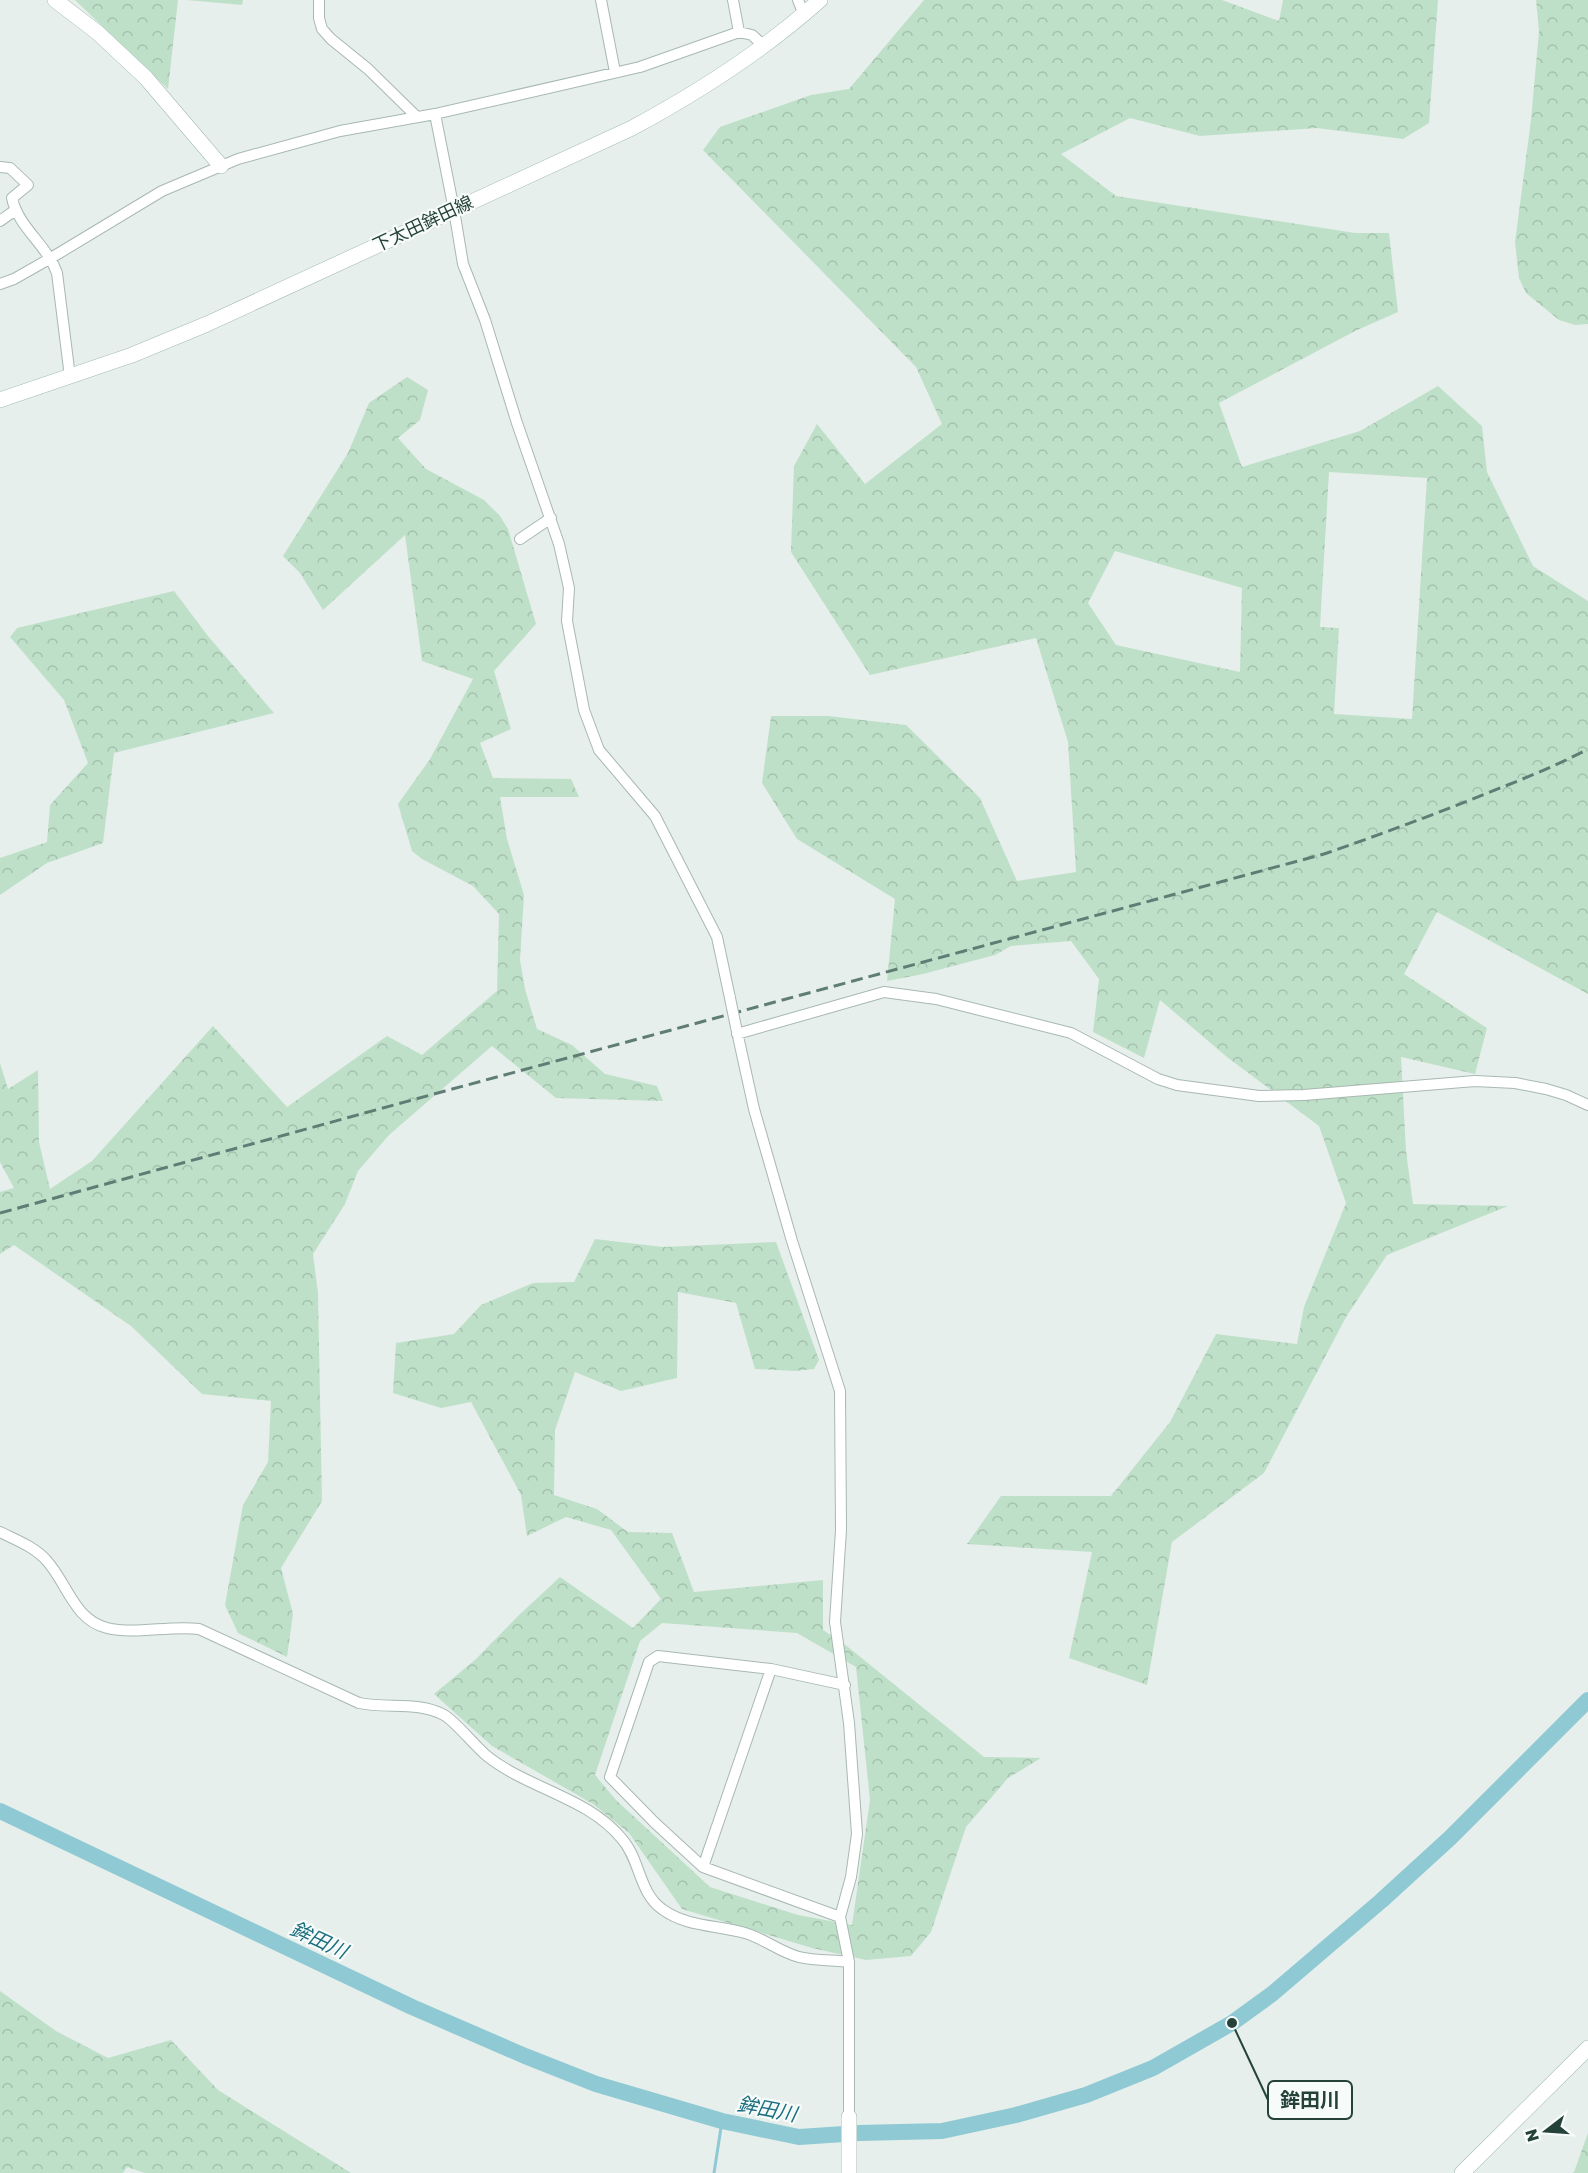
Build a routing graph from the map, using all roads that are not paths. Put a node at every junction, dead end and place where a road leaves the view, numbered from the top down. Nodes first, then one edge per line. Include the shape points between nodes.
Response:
1 (55, 0) edge
2 (319, 0) edge
3 (601, 0) edge
4 (733, 0) edge
5 (798, 0) edge
6 (820, 0) edge
7 (804, 15) junction
8 (739, 32) junction
9 (764, 46) junction
10 (615, 72) junction
11 (435, 114) junction
12 (416, 116) junction
13 (222, 166) junction
14 (0, 167) edge
15 (454, 210) junction
16 (15, 212) junction
17 (0, 221) edge
18 (51, 258) junction
19 (0, 284) edge
20 (70, 377) junction
21 (0, 400) edge
22 (551, 518) junction
23 (520, 539) dead end
24 (737, 1031) junction
25 (1588, 1106) edge
26 (0, 1532) edge
27 (771, 1669) junction
28 (845, 1684) junction
29 (703, 1867) junction
30 (840, 1917) junction
31 (849, 1962) junction
32 (1588, 2048) edge
33 (849, 2117) joint
34 (849, 2173) edge
35 (1462, 2173) edge

1 - 13 main road via 146,78
2 - 12 street via 322,29
3 - 10 street
4 - 8 street
5 - 7 street
6 - 7 main road, 下太田鉾田線
7 - 9 main road, 下太田鉾田線
8 - 9 street via 752,35
8 - 10 street
9 - 15 main road, 下太田鉾田線 via 641,123
10 - 11 street
11 - 12 street
11 - 15 street
12 - 13 street via 284,145
13 - 18 street via 162,191
14 - 16 street via 10,168 28,186 12,198
15 - 20 main road, 下太田鉾田線 via 207,324
15 - 22 street via 462,264
16 - 17 street
16 - 18 street
18 - 19 street
18 - 20 street via 57,273
20 - 21 main road, 下太田鉾田線
22 - 23 street
22 - 24 street, bridge via 568,588 567,621 584,710 598,750 655,816 717,937
24 - 25 street via 884,992 936,999 1071,1033 1158,1079 1177,1084 1259,1096 1475,1081 1515,1083 1566,1095
24 - 28 street via 754,1109 840,1391 841,1530 835,1622
26 - 31 street via 34,1549 48,1561 78,1610 97,1624 127,1629 199,1629 359,1703 420,1706 445,1716 488,1757 597,1815 624,1840 649,1898 661,1909 700,1925 746,1933 798,1957
27 - 28 street
27 - 29 street
27 - 29 street via 658,1656 649,1662 634,1705 610,1777
28 - 30 street via 857,1834
29 - 30 street
30 - 31 street
31 - 33 street
32 - 35 main road
33 - 34 main road

